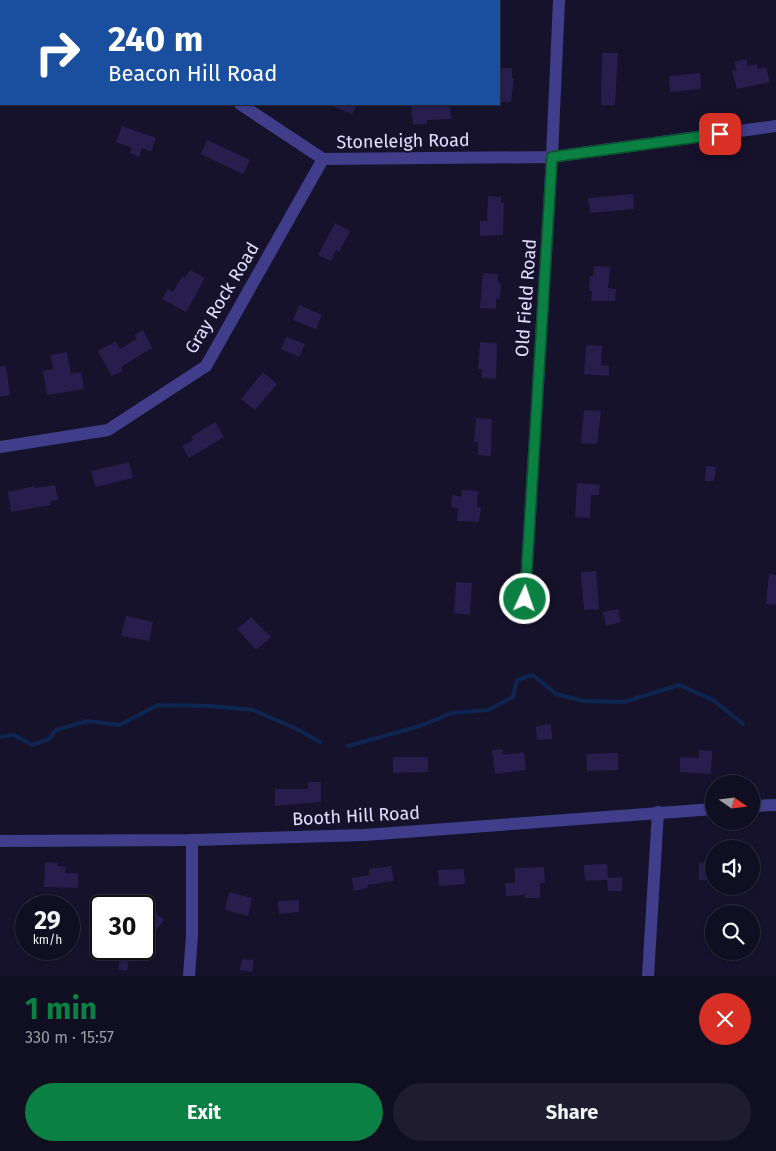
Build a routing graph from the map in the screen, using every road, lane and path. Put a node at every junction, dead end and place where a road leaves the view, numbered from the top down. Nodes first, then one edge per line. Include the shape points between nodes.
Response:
1 (559, 0) edge
2 (242, 105) edge
3 (776, 126) edge
4 (552, 157) junction
5 (323, 159) junction
6 (0, 447) edge
7 (525, 599) dead end
8 (776, 804) edge
9 (760, 805) edge
10 (705, 809) edge
11 (658, 812) junction
12 (192, 840) junction
13 (0, 841) edge
14 (189, 976) edge
15 (648, 976) edge

1 - 4 street, Old Field Road
2 - 5 street, Stoneleigh Road
3 - 4 street, Stoneleigh Road
4 - 5 street, Stoneleigh Road
4 - 7 street, Old Field Road
5 - 6 street, Gray Rock Road via 206,366 108,430
8 - 9 street
10 - 11 street, Booth Hill Road
11 - 12 street, Booth Hill Road via 364,835
11 - 15 street
12 - 13 street, Booth Hill Road
12 - 14 street

